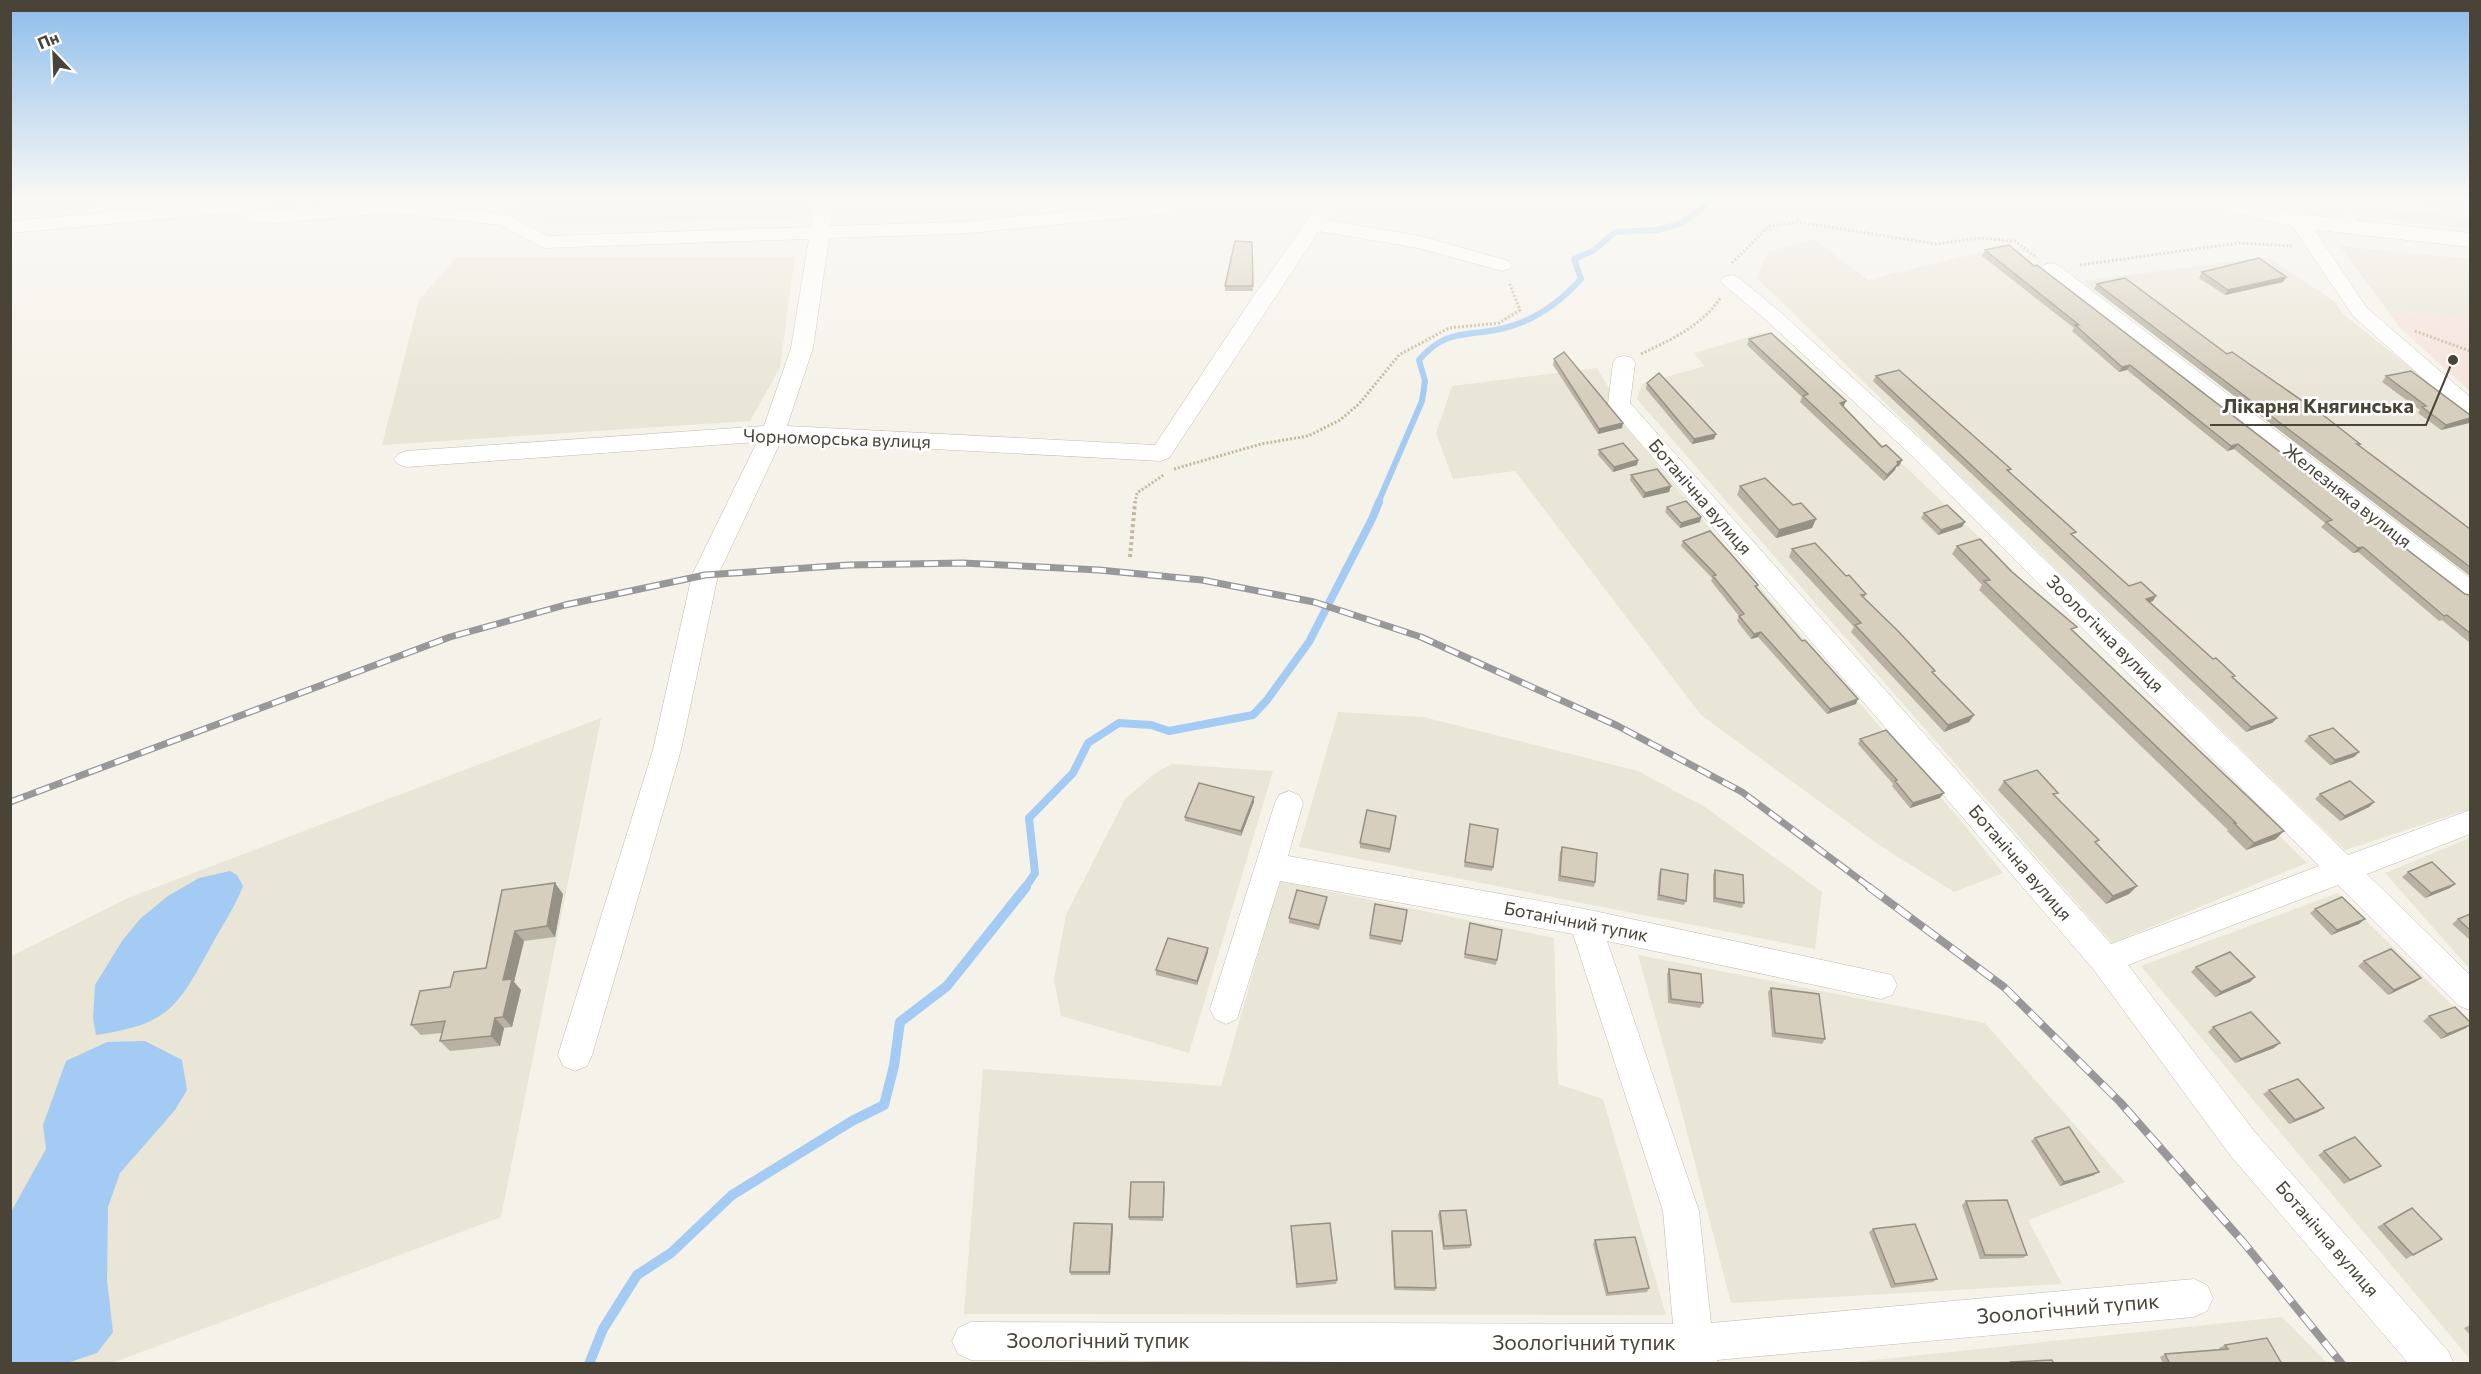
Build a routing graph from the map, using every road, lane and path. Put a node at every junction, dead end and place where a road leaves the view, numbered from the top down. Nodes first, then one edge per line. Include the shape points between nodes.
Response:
1 (814, 262) edge
2 (1289, 262) edge
3 (1492, 262) edge
4 (1733, 262) edge
5 (2042, 262) edge
6 (2101, 262) edge
7 (2326, 262) edge
8 (1502, 265) joint
9 (2051, 269) junction
10 (1731, 280) junction
11 (1624, 363) joint
12 (2470, 408) edge
13 (773, 433) junction
14 (406, 459) dead end
15 (1130, 557) dead end
16 (2470, 591) edge
17 (1289, 803) dead end
18 (2470, 822) edge
19 (1270, 866) junction
20 (2341, 869) junction
21 (1585, 922) junction
22 (2105, 960) junction
23 (1881, 985) dead end
24 (2470, 996) edge
25 (1226, 1009) dead end
26 (575, 1054) dead end
27 (2194, 1298) dead end
28 (971, 1341) dead end
29 (1697, 1353) edge
30 (2435, 1364) edge

1 - 13 street via 802,348
2 - 13 street, Чорноморська вулиця via 1161,453
3 - 8 street
4 - 10 path
5 - 9 path
6 - 9 path
7 - 12 street via 2360,312
8 - 15 path via 1520,310 1499,323 1449,328 1399,355 1359,404 1340,420 1308,436 1261,444 1169,471 1137,494
9 - 16 street, Железняка вулиця
10 - 11 path via 1716,307 1685,333
10 - 20 street, Зоологічна вулиця via 1919,450
11 - 22 street, Ботанічна вулиця via 1619,404
13 - 14 street, Чорноморська вулиця
13 - 26 street via 705,575 667,750
17 - 19 street
18 - 20 street
19 - 21 street, Ботанічний тупик
19 - 25 street
20 - 22 street
20 - 24 street, Зоологічна вулиця
21 - 23 street, Ботанічний тупик
21 - 29 street via 1681,1211
22 - 30 street, Ботанічна вулиця via 2242,1143
27 - 29 street, Зоологічний тупик
28 - 29 street, Зоологічний тупик

